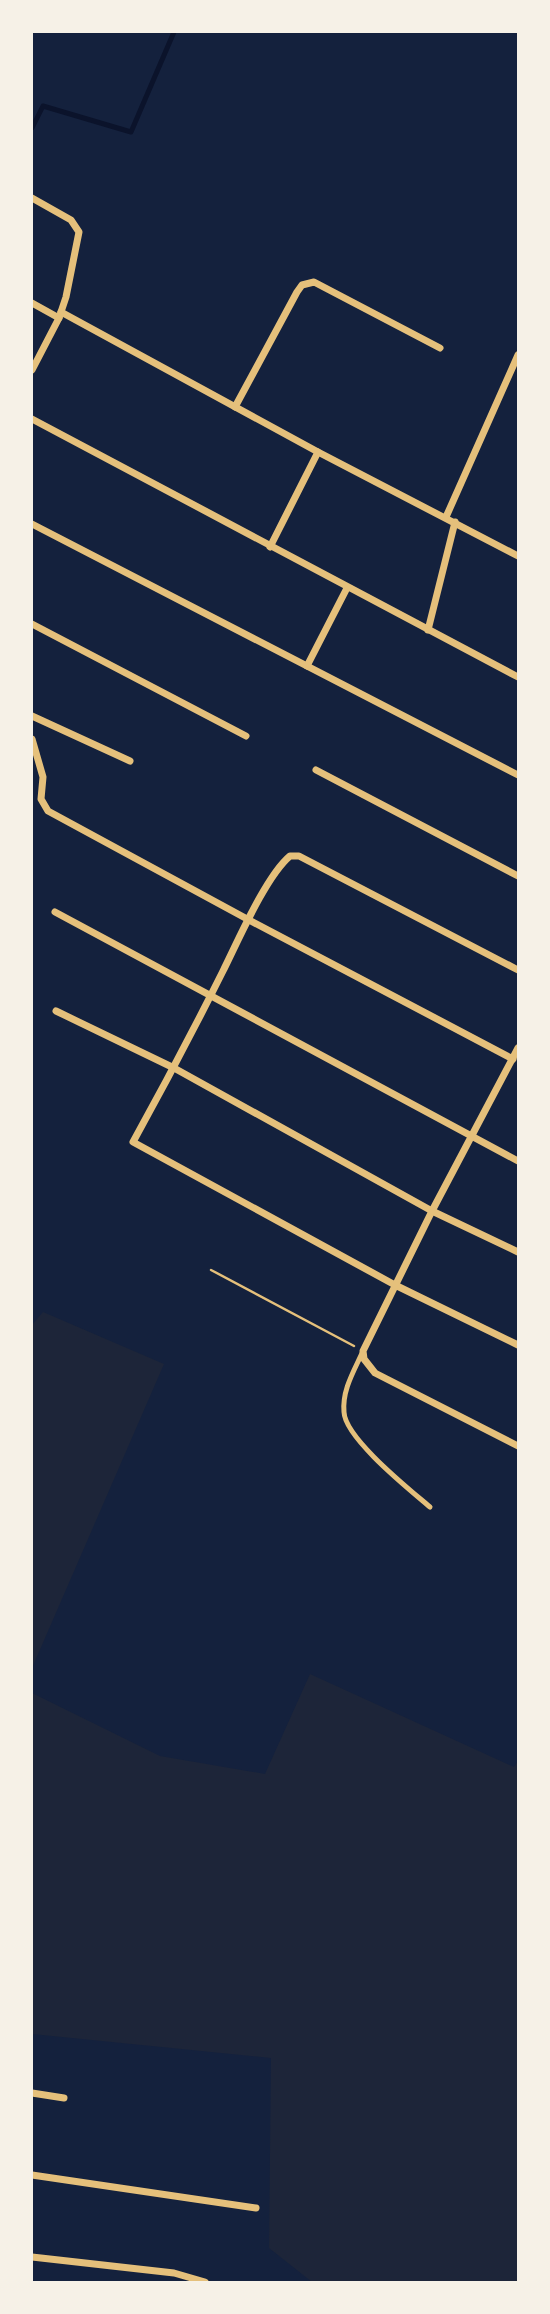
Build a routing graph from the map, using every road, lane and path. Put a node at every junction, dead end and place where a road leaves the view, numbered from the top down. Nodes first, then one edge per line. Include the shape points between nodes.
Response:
1 (32, 198) edge
2 (32, 303) edge
3 (60, 315) junction
4 (440, 348) dead end
5 (519, 355) edge
6 (32, 370) edge
7 (235, 407) junction
8 (32, 419) edge
9 (318, 452) junction
10 (446, 517) junction
11 (455, 522) junction
12 (32, 524) edge
13 (270, 547) junction
14 (519, 556) edge
15 (347, 587) junction
16 (32, 624) edge
17 (428, 630) junction
18 (307, 666) junction
19 (519, 677) edge
20 (32, 716) edge
21 (246, 736) dead end
22 (32, 739) edge
23 (130, 761) dead end
24 (316, 770) dead end
25 (519, 775) edge
26 (519, 876) edge
27 (55, 912) dead end
28 (249, 920) junction
29 (519, 970) edge
30 (211, 995) junction
31 (56, 1011) dead end
32 (519, 1048) edge
33 (513, 1059) junction
34 (174, 1068) junction
35 (472, 1136) junction
36 (519, 1161) edge
37 (432, 1211) junction
38 (519, 1252) edge
39 (211, 1270) dead end
40 (396, 1285) junction
41 (519, 1345) edge
42 (363, 1351) junction
43 (519, 1446) edge
44 (430, 1507) dead end
45 (32, 2093) edge
46 (64, 2098) dead end
47 (32, 2175) edge
48 (256, 2208) dead end
49 (32, 2258) edge
50 (205, 2283) edge

1 - 3 street via 71,220 79,232
2 - 3 street
3 - 6 street
3 - 7 street
4 - 7 street via 314,282 302,285
5 - 10 street
7 - 9 street
8 - 13 street
9 - 10 street
9 - 13 street
10 - 11 street
11 - 14 street
11 - 17 street
12 - 18 street
13 - 15 street
15 - 17 street
15 - 18 street
16 - 21 street
17 - 19 street
18 - 25 street
20 - 23 street
22 - 28 street via 43,776 41,799 48,811
24 - 26 street
27 - 30 street
28 - 29 street via 281,864 290,856 299,856
28 - 30 street
28 - 33 street
30 - 34 street
30 - 35 street
31 - 34 street
32 - 33 street
33 - 35 street
34 - 37 street
34 - 40 street via 133,1142
35 - 36 street
35 - 37 street
37 - 38 street
37 - 40 street
39 - 42 path
40 - 41 street
40 - 42 street
42 - 43 street via 375,1373
42 - 44 lane via 344,1392 344,1415 353,1435
45 - 46 street
47 - 48 street
49 - 50 street via 174,2273

